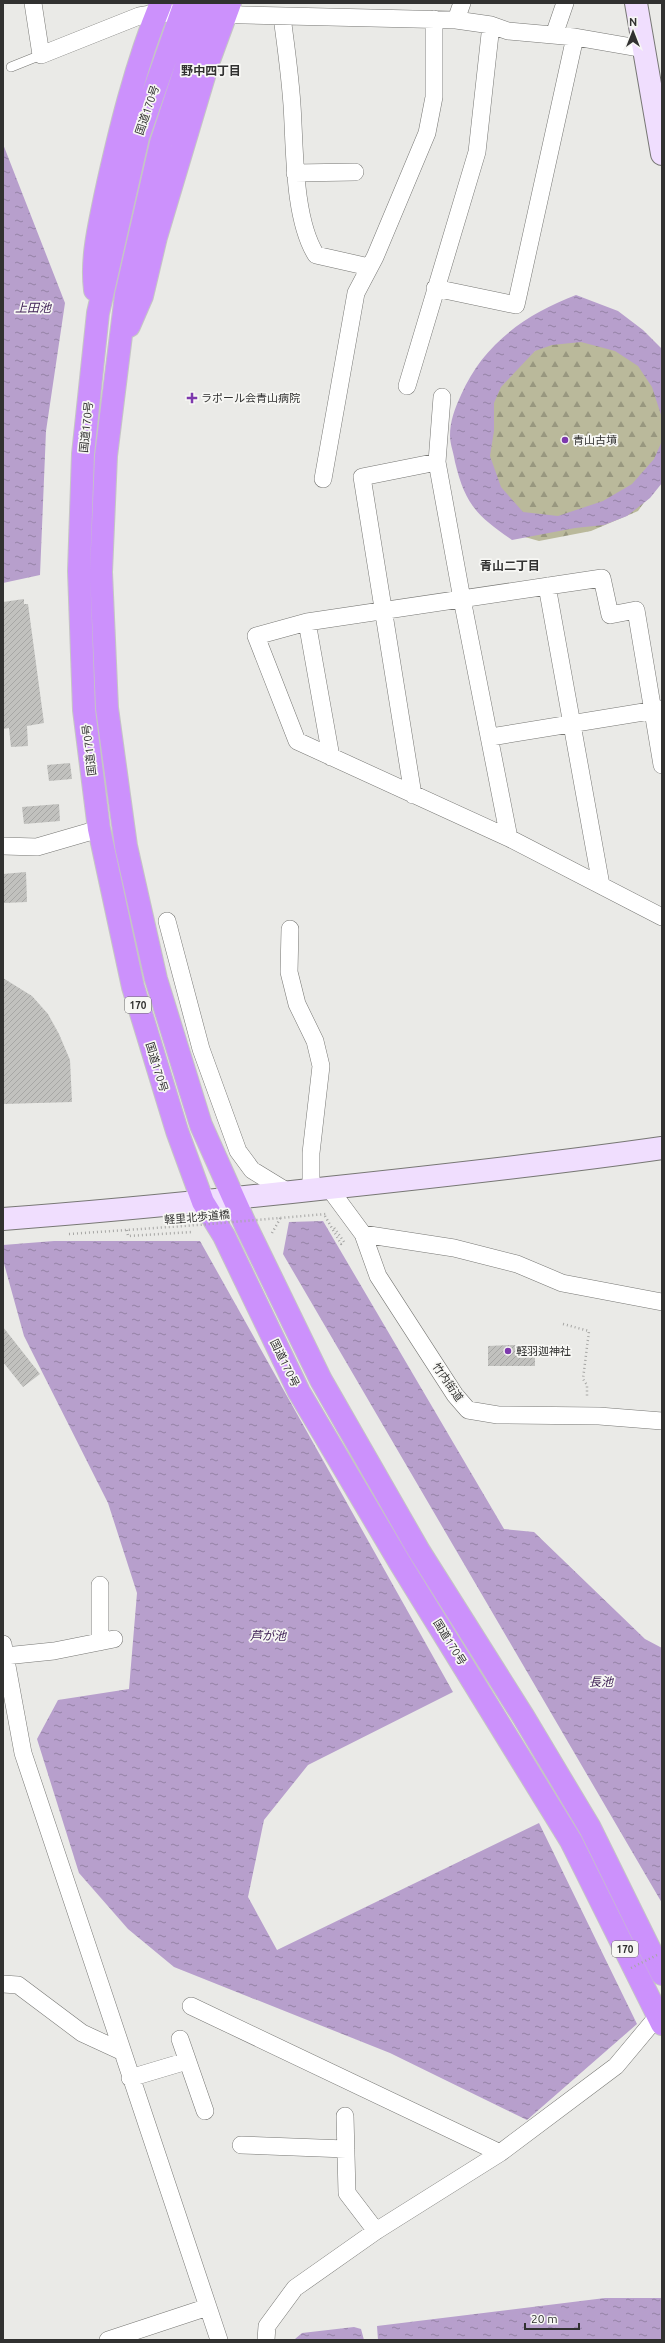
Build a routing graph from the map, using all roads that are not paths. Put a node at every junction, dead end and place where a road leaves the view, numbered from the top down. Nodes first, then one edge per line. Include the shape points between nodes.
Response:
1 (33, 3) edge
2 (462, 3) edge
3 (565, 3) edge
4 (636, 3) edge
5 (159, 8) edge
6 (205, 9) edge
7 (255, 9) edge
8 (282, 16) junction
9 (434, 20) junction
10 (456, 20) junction
11 (491, 25) junction
12 (554, 35) junction
13 (575, 37) junction
14 (644, 49) junction
15 (41, 55) junction
16 (11, 67) dead end
17 (662, 154) edge
18 (355, 172) dead end
19 (295, 173) junction
20 (369, 267) junction
21 (436, 288) junction
22 (98, 313) junction
23 (407, 386) dead end
24 (442, 397) dead end
25 (437, 462) junction
26 (323, 479) dead end
27 (547, 586) junction
28 (462, 599) junction
29 (384, 610) junction
30 (307, 622) junction
31 (657, 710) edge
32 (572, 724) junction
33 (490, 737) junction
34 (330, 757) junction
35 (662, 765) edge
36 (413, 795) junction
37 (99, 829) junction
38 (510, 838) junction
39 (3, 846) edge
40 (601, 885) junction
41 (662, 917) edge
42 (167, 921) dead end
43 (290, 929) dead end
44 (662, 1148) edge
45 (320, 1189) junction
46 (288, 1192) junction
47 (234, 1198) junction
48 (203, 1202) junction
49 (3, 1218) edge
50 (363, 1234) junction
51 (662, 1302) edge
52 (662, 1421) edge
53 (100, 1585) dead end
54 (4, 1650) edge
55 (659, 1965) edge
56 (3, 1984) edge
57 (191, 2006) dead end
58 (661, 2017) edge
59 (180, 2039) dead end
60 (121, 2051) junction
61 (187, 2060) junction
62 (130, 2078) junction
63 (205, 2111) dead end
64 (344, 2116) dead end
65 (241, 2145) dead end
66 (346, 2149) junction
67 (500, 2154) junction
68 (376, 2231) junction
69 (208, 2307) junction
70 (108, 2340) edge
71 (219, 2340) edge
72 (266, 2340) edge

1 - 15 street
2 - 10 street
3 - 12 street
4 - 14 street
5 - 6 street
5 - 15 street
5 - 22 highway via 122,124 100,222 93,274
6 - 7 street
6 - 22 highway, 国道170号 / 170 via 138,137
6 - 47 highway, 国道170号 / 170 via 161,143 126,295 106,456 101,572 107,708 126,846 156,979 202,1125
7 - 8 street
8 - 9 street
8 - 19 street via 292,104
9 - 10 street
9 - 20 street via 434,97 427,133
10 - 11 street
11 - 12 street via 508,31
11 - 21 street via 477,152
12 - 13 street
13 - 14 street
13 - 21 street via 516,305
14 - 17 street
15 - 16 lane
18 - 19 street
19 - 20 street via 308,244 316,255
20 - 26 street via 356,293
21 - 23 street
22 - 37 highway, 国道170号 / 170 via 82,454 79,572 84,710
24 - 25 street
25 - 28 street
25 - 29 street via 362,477
27 - 28 street
27 - 31 street via 602,578 610,615 636,610
27 - 32 street
28 - 29 street
28 - 33 street
29 - 30 street
29 - 36 street
30 - 34 street
30 - 34 street via 256,636 297,741
31 - 32 street
31 - 35 street
32 - 33 street
32 - 40 street
33 - 38 street
34 - 36 street
36 - 38 street
37 - 39 street via 37,847
37 - 48 highway, 国道170号 / 170 via 133,987 177,1131
38 - 40 street
40 - 41 street
42 - 46 street via 202,1049 238,1151 252,1170
43 - 45 street via 289,972 297,1004 315,1041 321,1066 311,1153
44 - 45 street via 541,1165
45 - 46 street
45 - 50 street, 竹内街道
46 - 47 street
47 - 48 street
47 - 55 highway, 国道170号 / 170 via 321,1380 419,1551 590,1828
48 - 49 street
48 - 58 highway, 国道170号 / 170 via 224,1236 299,1392 400,1563 563,1828
50 - 51 street via 454,1248 517,1264 562,1283
50 - 52 street, 竹内街道 via 378,1276 455,1395 468,1410 498,1415 590,1416
53 - 54 street via 107,1641
54 - 60 street via 23,1753
56 - 60 street via 18,1985 82,2033
57 - 67 street
58 - 67 street via 616,2066
59 - 61 street
60 - 62 street
61 - 62 street
61 - 63 street
62 - 69 street
64 - 66 street
65 - 66 street
66 - 68 street via 347,2193
67 - 68 street
68 - 72 street via 295,2288 267,2326
69 - 70 street
69 - 71 street

